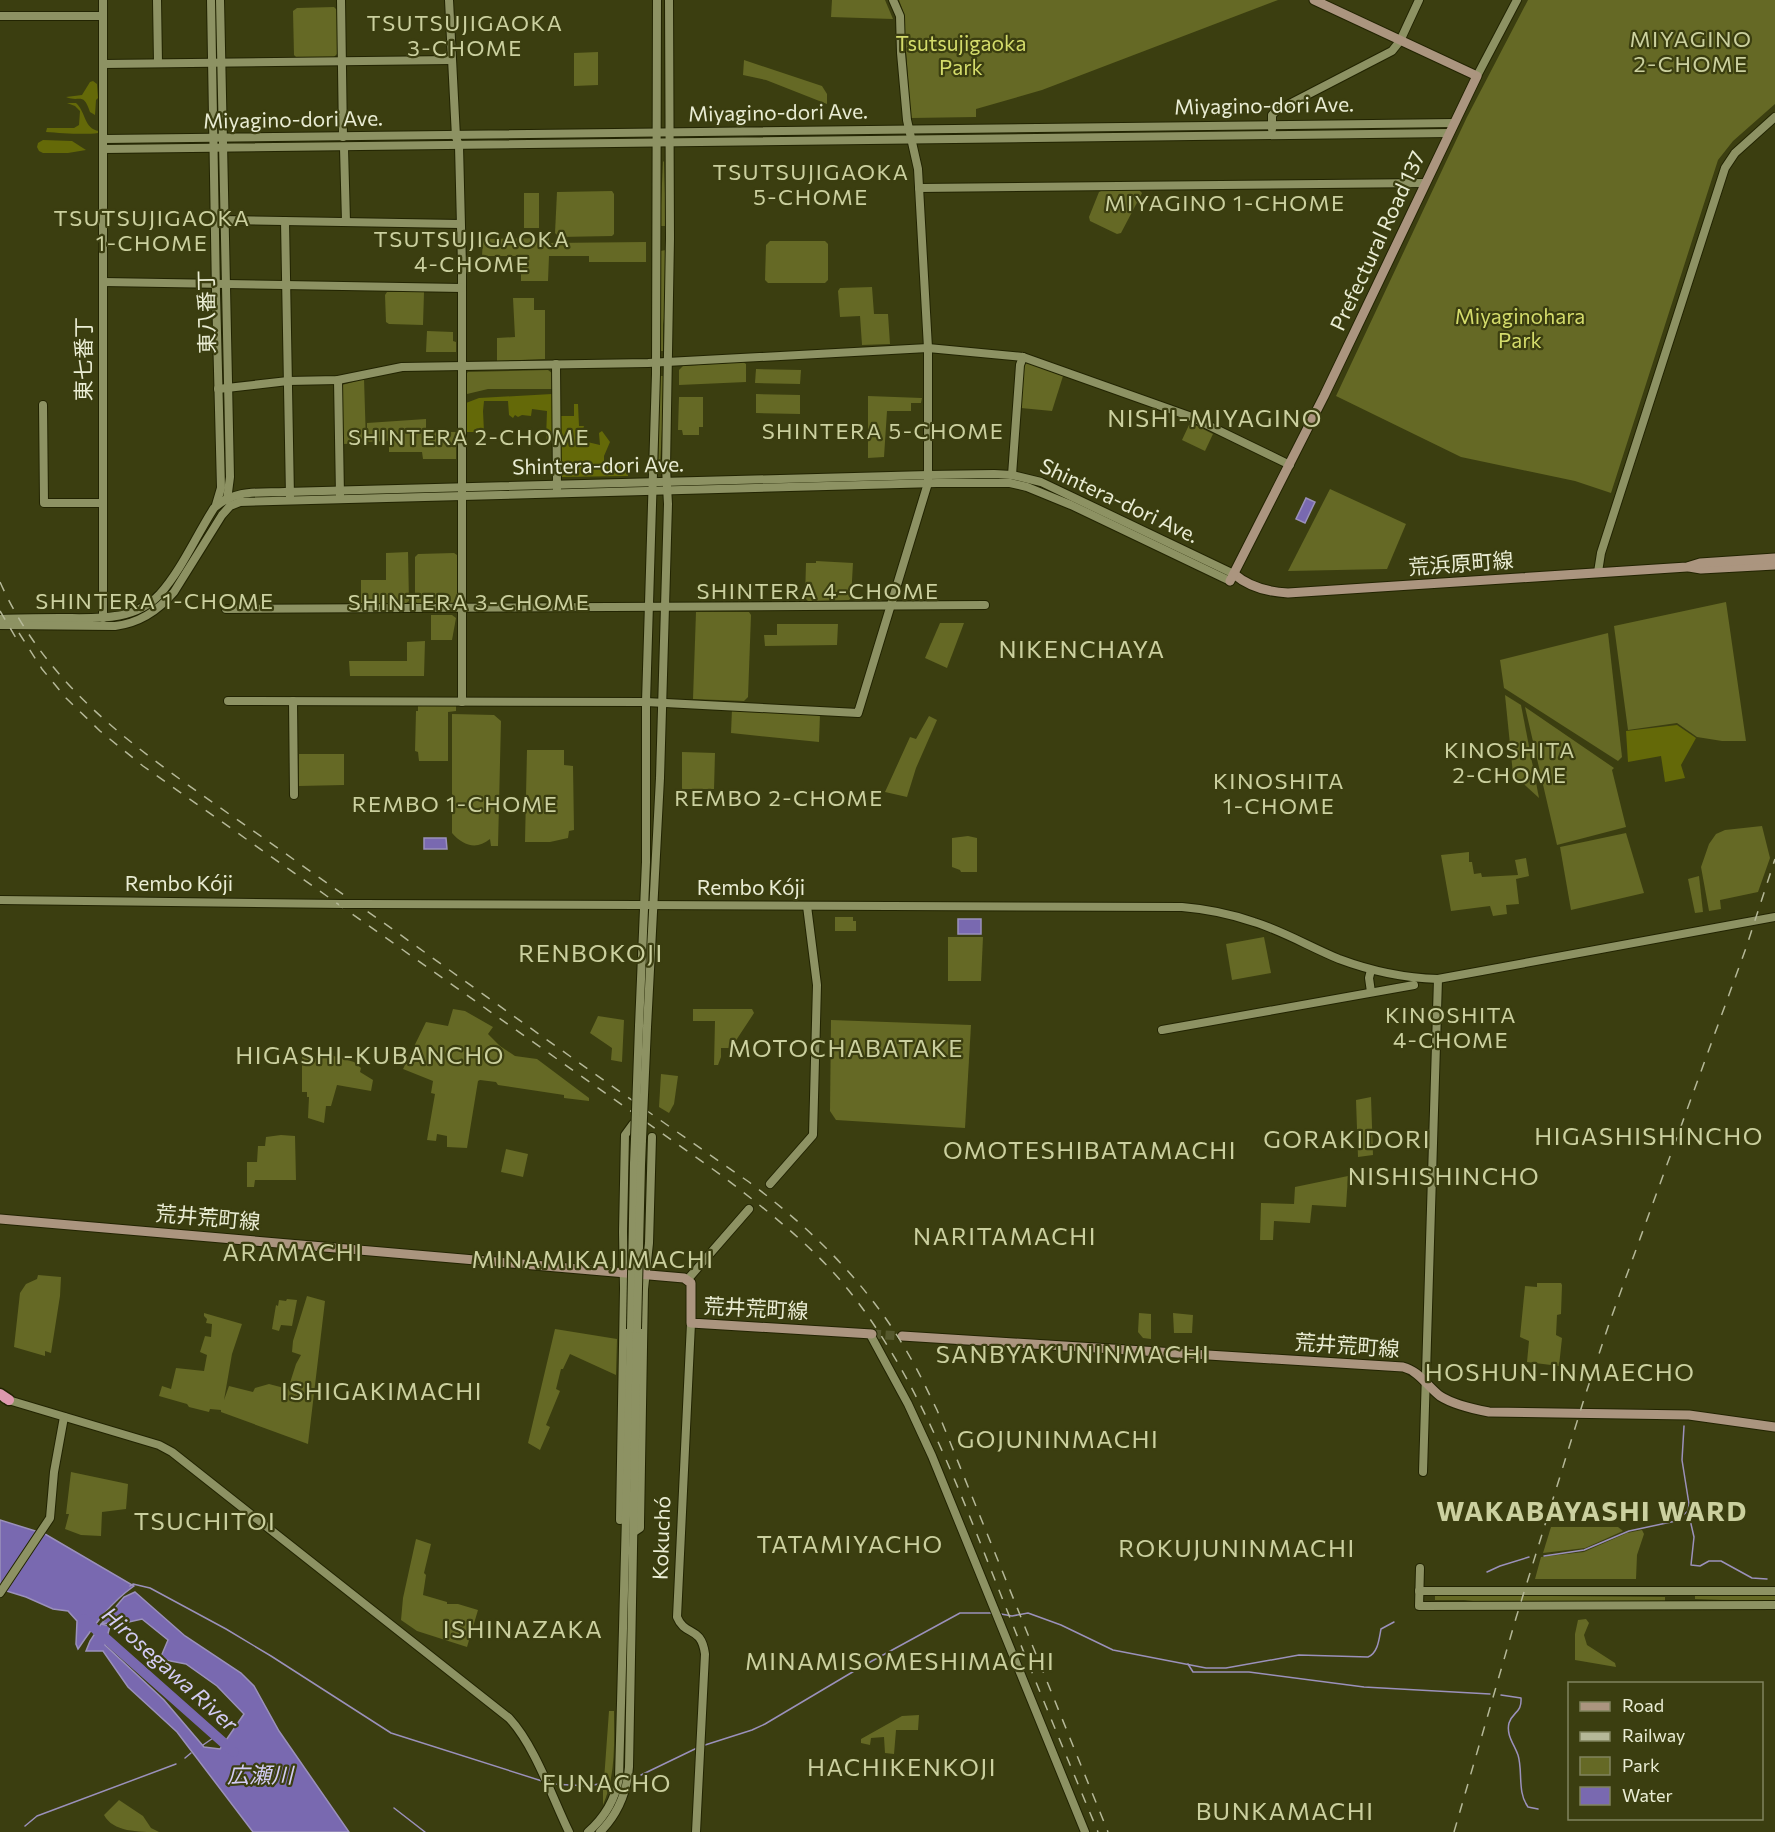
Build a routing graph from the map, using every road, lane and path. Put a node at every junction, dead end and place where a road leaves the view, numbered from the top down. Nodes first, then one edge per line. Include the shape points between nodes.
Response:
1 (103, 0) edge
2 (157, 0) edge
3 (211, 0) edge
4 (220, 0) edge
5 (341, 0) edge
6 (448, 0) edge
7 (657, 0) edge
8 (669, 0) edge
9 (893, 0) edge
10 (1314, 0) edge
11 (1419, 0) edge
12 (1517, 0) edge
13 (0, 16) edge
14 (103, 16) junction
15 (1400, 41) junction
16 (452, 60) junction
17 (342, 61) junction
18 (158, 63) junction
19 (217, 63) junction
20 (103, 64) junction
21 (1477, 76) junction
22 (1775, 117) edge
23 (1454, 123) junction
24 (1272, 124) junction
25 (909, 129) junction
26 (1449, 133) junction
27 (1272, 136) junction
28 (344, 137) junction
29 (456, 137) junction
30 (670, 137) junction
31 (657, 138) junction
32 (912, 139) junction
33 (104, 140) junction
34 (218, 143) junction
35 (459, 146) junction
36 (344, 147) junction
37 (104, 150) junction
38 (1425, 183) junction
39 (919, 188) junction
40 (219, 220) junction
41 (285, 221) junction
42 (346, 222) junction
43 (460, 224) junction
44 (103, 282) junction
45 (220, 283) junction
46 (286, 284) junction
47 (462, 288) junction
48 (928, 348) junction
49 (1023, 357) junction
50 (657, 362) junction
51 (669, 362) junction
52 (556, 364) junction
53 (461, 366) junction
54 (338, 380) junction
55 (288, 381) junction
56 (223, 388) junction
57 (44, 405) dead end
58 (1290, 465) junction
59 (1012, 475) junction
60 (928, 479) junction
61 (230, 480) junction
62 (668, 486) junction
63 (653, 487) junction
64 (221, 488) junction
65 (557, 490) junction
66 (462, 492) junction
67 (245, 494) junction
68 (340, 495) junction
69 (290, 496) junction
70 (228, 497) junction
71 (240, 502) junction
72 (102, 503) junction
73 (214, 508) junction
74 (222, 514) junction
75 (1775, 558) edge
76 (1775, 565) edge
77 (1701, 566) junction
78 (1598, 572) junction
79 (1235, 578) junction
80 (892, 605) junction
81 (985, 605) dead end
82 (648, 607) junction
83 (666, 607) junction
84 (226, 609) dead end
85 (462, 609) junction
86 (103, 618) junction
87 (0, 619) edge
88 (0, 626) edge
89 (293, 700) junction
90 (228, 701) dead end
91 (462, 702) junction
92 (646, 702) junction
93 (662, 702) junction
94 (294, 795) dead end
95 (0, 900) edge
96 (644, 906) junction
97 (807, 906) junction
98 (654, 907) junction
99 (1775, 917) edge
100 (1371, 970) junction
101 (1438, 979) junction
102 (1414, 985) dead end
103 (1371, 992) junction
104 (643, 1027) junction
105 (1162, 1030) dead end
106 (633, 1124) dead end
107 (652, 1137) dead end
108 (770, 1184) dead end
109 (750, 1209) dead end
110 (0, 1219) edge
111 (623, 1272) junction
112 (647, 1274) junction
113 (688, 1279) junction
114 (624, 1288) junction
115 (644, 1289) junction
116 (690, 1323) junction
117 (634, 1329) junction
118 (871, 1334) joint
119 (902, 1336) tunnel mouth
120 (1426, 1383) junction
121 (3, 1397) edge
122 (64, 1417) junction
123 (1775, 1427) edge
124 (1423, 1472) dead end
125 (634, 1532) junction
126 (624, 1550) junction
127 (1420, 1568) dead end
128 (1419, 1591) junction
129 (1679, 1591) junction
130 (1775, 1591) edge
131 (0, 1593) edge
132 (1678, 1605) junction
133 (1775, 1605) edge
134 (569, 1832) edge
135 (588, 1832) edge
136 (600, 1832) edge
137 (696, 1832) edge
138 (1085, 1832) edge

1 - 14 street
2 - 18 street
3 - 19 street, 東八番丁
4 - 19 street, 東八番丁
5 - 17 street
6 - 16 street
7 - 31 street
8 - 30 street
9 - 25 street via 900,16
10 - 15 main road
11 - 15 street
12 - 21 street
13 - 14 street
14 - 20 street, 東七番丁
15 - 21 main road
15 - 24 street via 1387,55 1276,111
16 - 17 street
16 - 29 street
17 - 19 street
17 - 28 street
18 - 19 street
18 - 20 street
19 - 34 street, 東八番丁
20 - 33 street, 東七番丁
21 - 23 main road, Prefectural Road 137
22 - 78 street via 1735,153 1725,168 1601,552
23 - 24 street, Miyagino-dori Ave.
23 - 26 main road, Prefectural Road 137
24 - 25 street, Miyagino-dori Ave.
24 - 27 street
25 - 30 street, Miyagino-dori Ave.
25 - 32 street
26 - 27 street, Miyagino-dori Ave.
26 - 38 main road, Prefectural Road 137
27 - 32 street, Miyagino-dori Ave.
28 - 29 street, Miyagino-dori Ave.
28 - 34 street, Miyagino-dori Ave.
29 - 31 street, Miyagino-dori Ave.
29 - 35 street
30 - 31 street, Miyagino-dori Ave.
30 - 32 street, Miyagino-dori Ave.
30 - 51 street
31 - 35 street, Miyagino-dori Ave.
31 - 50 street
32 - 39 street
33 - 34 street, Miyagino-dori Ave.
33 - 37 street, 東七番丁
34 - 36 street, Miyagino-dori Ave.
34 - 37 street, Miyagino-dori Ave.
34 - 40 street, 東八番丁
35 - 36 street, Miyagino-dori Ave.
35 - 43 street
36 - 42 street
37 - 44 street, 東七番丁
38 - 39 street
38 - 58 main road, Prefectural Road 137
39 - 48 street
40 - 41 street
40 - 45 street, 東八番丁
41 - 42 street
41 - 46 street
42 - 43 street
43 - 47 street
44 - 45 street
44 - 72 street, 東七番丁
45 - 46 street
45 - 56 street, 東八番丁
46 - 47 street
46 - 55 street
47 - 53 street
48 - 49 street
48 - 51 street
48 - 60 street
49 - 58 street via 1189,416
49 - 59 street
50 - 51 street
50 - 52 street
50 - 63 street
51 - 62 street
52 - 53 street
52 - 65 street
53 - 54 street via 393,368
53 - 66 street
54 - 55 street
54 - 68 street
55 - 56 street
55 - 69 street
56 - 61 street, 東八番丁
56 - 64 street, 東八番丁
57 - 72 street via 44,503
58 - 79 main road, Prefectural Road 137
59 - 60 street, Shintera-dori Ave.
59 - 79 street, Shintera-dori Ave. via 1041,482
60 - 62 street, Shintera-dori Ave.
60 - 79 street, Shintera-dori Ave. via 1027,487
60 - 80 street
61 - 67 street
61 - 70 street, 東八番丁
62 - 63 street, Shintera-dori Ave.
62 - 83 street
63 - 65 street, Shintera-dori Ave.
63 - 82 street
64 - 70 street
64 - 73 street, 東八番丁
65 - 66 street, Shintera-dori Ave.
66 - 68 street, Shintera-dori Ave.
66 - 85 street
67 - 69 street, Shintera-dori Ave.
67 - 70 street, Shintera-dori Ave.
68 - 69 street, Shintera-dori Ave.
69 - 71 street, Shintera-dori Ave.
70 - 71 street
70 - 73 street, Shintera-dori Ave.
70 - 74 street, 東八番丁
71 - 74 street
72 - 86 street, 東七番丁
73 - 86 street, Shintera-dori Ave. via 159,595 138,610
74 - 88 street via 174,592 144,618 116,626
75 - 77 main road, 荒浜原町線
76 - 77 main road, 荒浜原町線
77 - 78 main road, 荒浜原町線
78 - 79 main road, 荒浜原町線 via 1288,593 1265,590
80 - 81 street
80 - 83 street
80 - 93 street via 858,713
82 - 83 street
82 - 85 street
82 - 92 street
83 - 93 street
84 - 85 street
85 - 91 street
86 - 87 street, Shintera-dori Ave.
89 - 90 street
89 - 91 street
89 - 94 street
91 - 92 street
92 - 93 street
92 - 96 street
93 - 98 street
95 - 96 street, Rembo Kóji, bridge
96 - 98 street, Rembo Kóji
96 - 104 street
97 - 98 street, Rembo Kóji
97 - 100 street, Rembo Kóji via 1189,908 1233,915
97 - 108 street via 817,985 813,1135
98 - 104 street
99 - 101 street, Rembo Kóji
100 - 101 street, Rembo Kóji
100 - 103 street
101 - 120 street
102 - 103 street
103 - 105 street
104 - 117 street, bridge
106 - 111 street via 625,1135
107 - 112 street
109 - 113 street
110 - 111 main road, 荒井荒町線
111 - 112 main road, 荒井荒町線
111 - 114 street
112 - 113 main road, 荒井荒町線
112 - 115 street
113 - 116 main road, 荒井荒町線
114 - 115 street
114 - 126 street via 619,1504
115 - 125 street via 640,1528
116 - 118 main road, 荒井荒町線
116 - 137 street, Kokuchó via 677,1617 684,1628 699,1636 704,1647
117 - 125 street
117 - 126 street
118 - 138 street via 923,1436
119 - 120 main road, 荒井荒町線 via 1403,1367
120 - 123 main road, 荒井荒町線 via 1452,1402 1496,1413 1677,1415
120 - 124 street
121 - 122 street
122 - 131 street via 51,1510 44,1528
122 - 134 street via 172,1452 497,1706 518,1727
125 - 136 street via 628,1775 624,1795
126 - 135 street via 619,1778 610,1804
127 - 128 street
128 - 129 street
128 - 132 street via 1419,1606
129 - 130 street
129 - 132 street
132 - 133 street

